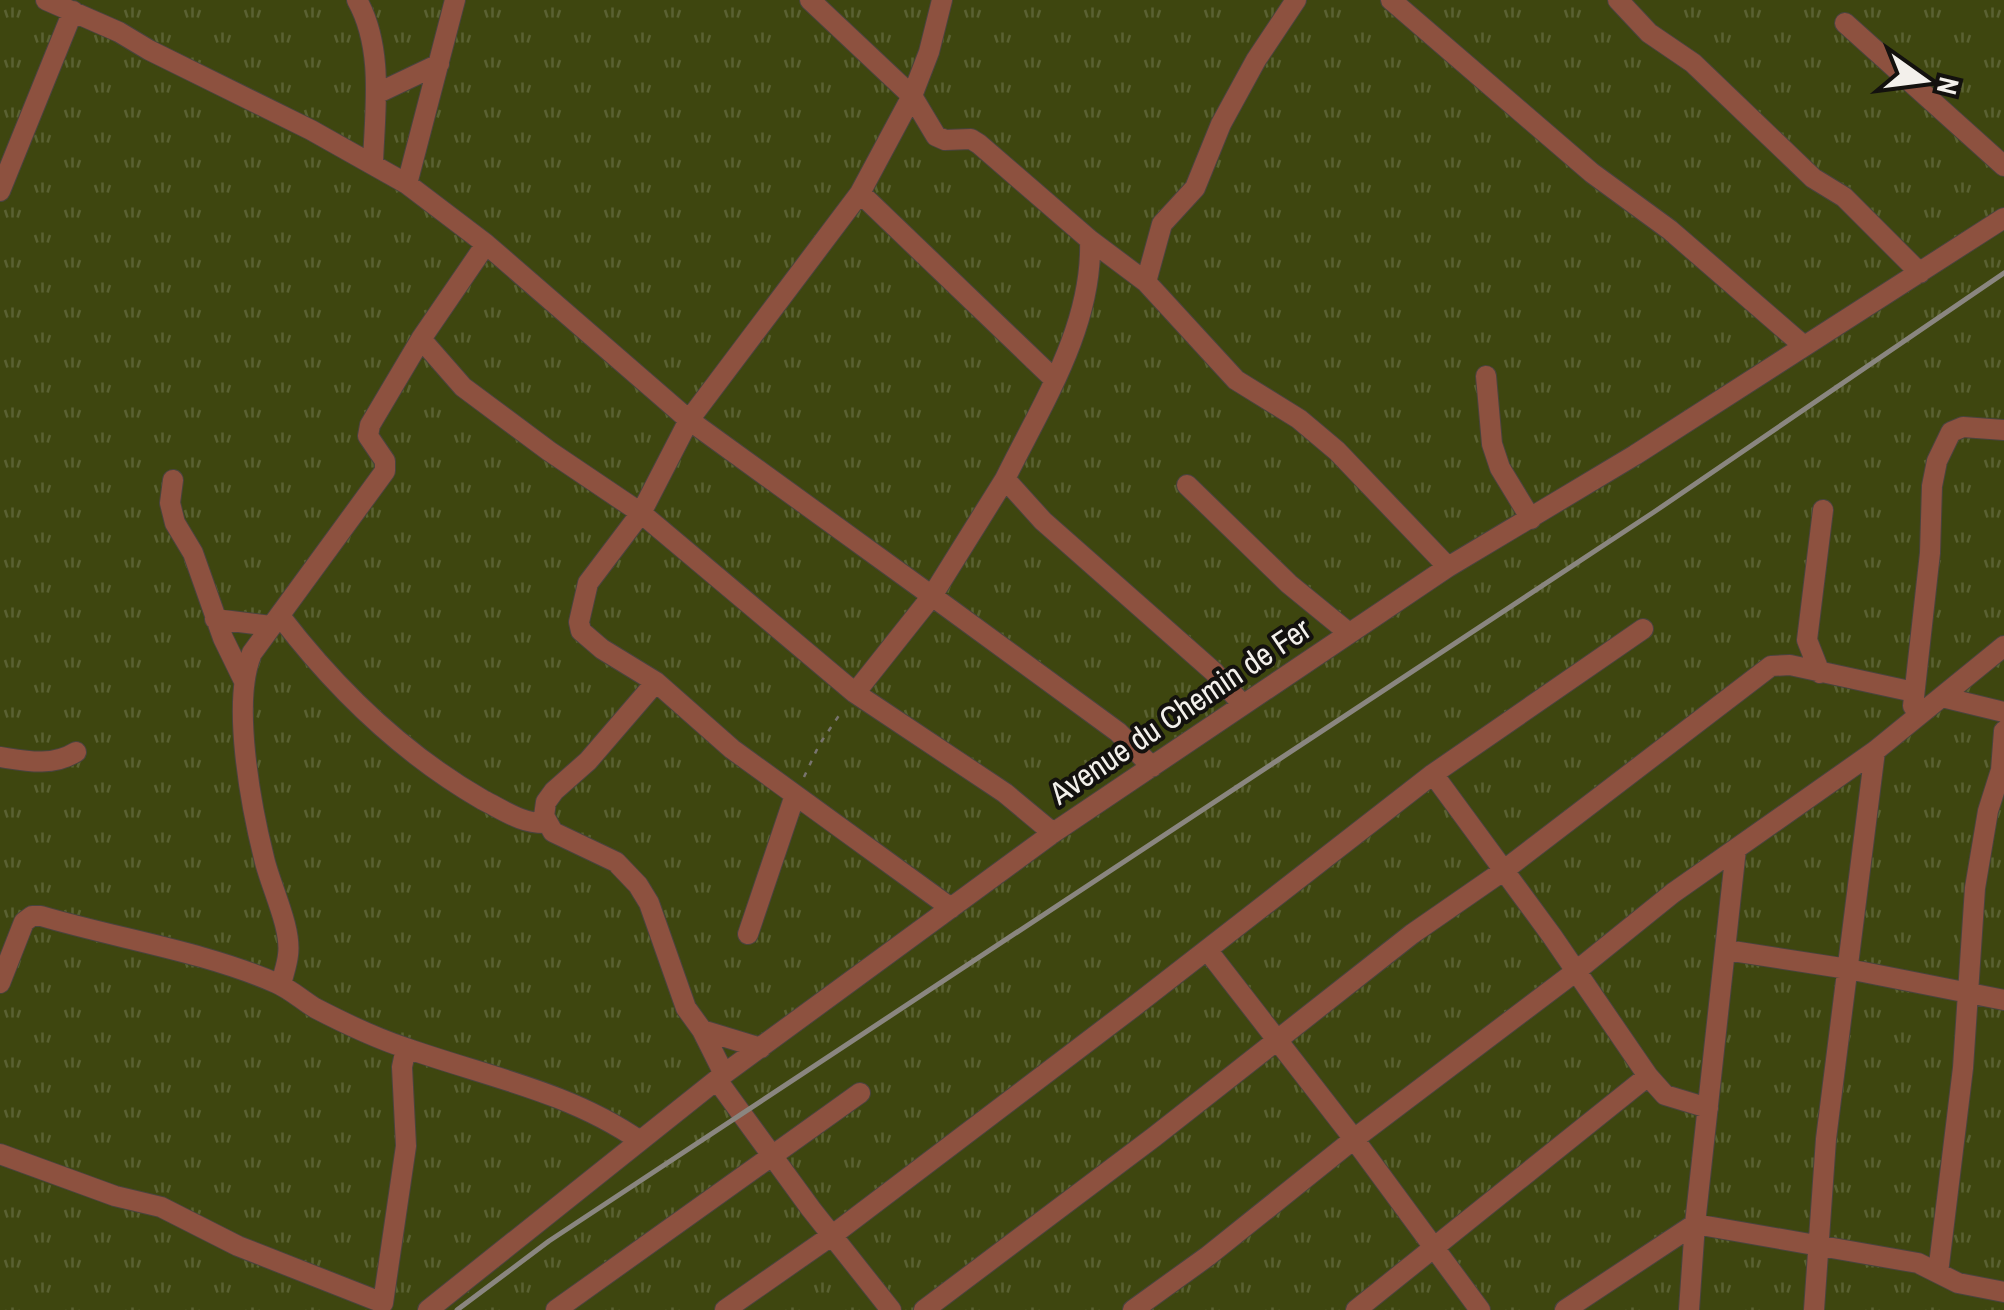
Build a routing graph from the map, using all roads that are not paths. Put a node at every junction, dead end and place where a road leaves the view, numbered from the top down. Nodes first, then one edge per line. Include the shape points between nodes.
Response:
1 (46, 0) edge
2 (357, 0) edge
3 (456, 0) edge
4 (810, 0) edge
5 (942, 0) edge
6 (1296, 0) edge
7 (1390, 0) edge
8 (1618, 0) edge
9 (73, 11) junction
10 (1845, 24) dead end
11 (439, 64) junction
12 (376, 94) junction
13 (912, 96) junction
14 (373, 162) junction
15 (2004, 166) edge
16 (407, 184) junction
17 (0, 191) edge
18 (860, 193) junction
19 (2004, 218) edge
20 (1090, 240) junction
21 (486, 244) junction
22 (1920, 272) junction
23 (1146, 282) junction
24 (421, 339) junction
25 (1804, 346) junction
26 (1486, 376) dead end
27 (1055, 380) junction
28 (689, 420) junction
29 (2004, 430) edge
30 (1005, 479) junction
31 (173, 480) dead end
32 (1187, 485) dead end
33 (1823, 510) dead end
34 (641, 513) junction
35 (1531, 519) junction
36 (1448, 567) junction
37 (932, 596) junction
38 (216, 619) junction
39 (276, 621) junction
40 (1643, 629) dead end
41 (1348, 633) junction
42 (2004, 646) edge
43 (1820, 672) junction
44 (243, 680) junction
45 (656, 682) junction
46 (1914, 692) junction
47 (854, 693) junction
48 (1942, 697) junction
49 (1242, 704) junction
50 (2004, 712) edge
51 (1912, 720) junction
52 (2004, 731) edge
53 (76, 752) dead end
54 (1876, 752) junction
55 (0, 757) edge
56 (1152, 767) junction
57 (1434, 774) junction
58 (795, 796) junction
59 (546, 823) junction
60 (1052, 833) junction
61 (1736, 849) junction
62 (1503, 871) junction
63 (951, 908) junction
64 (748, 934) dead end
65 (1726, 950) junction
66 (1208, 951) junction
67 (1848, 969) junction
68 (1575, 972) junction
69 (0, 983) edge
70 (281, 985) junction
71 (1967, 992) junction
72 (2004, 1000) edge
73 (702, 1030) junction
74 (1277, 1041) junction
75 (406, 1048) junction
76 (761, 1048) junction
77 (1648, 1076) junction
78 (721, 1077) junction
79 (860, 1093) dead end
80 (1708, 1108) junction
81 (1354, 1139) junction
82 (640, 1141) junction
83 (0, 1154) edge
84 (771, 1154) junction
85 (1695, 1224) junction
86 (834, 1234) junction
87 (1818, 1243) junction
88 (1433, 1245) junction
89 (1938, 1273) junction
90 (2004, 1292) edge
91 (428, 1310) edge
92 (556, 1310) edge
93 (725, 1310) edge
94 (892, 1310) edge
95 (924, 1310) edge
96 (1133, 1310) edge
97 (1356, 1310) edge
98 (1480, 1310) edge
99 (1565, 1310) edge
100 (1689, 1310) edge
101 (1814, 1310) edge

1 - 9 street
2 - 12 street via 367,18
3 - 11 street
4 - 13 street
5 - 13 street
6 - 23 street via 1221,124 1195,188 1162,224
7 - 25 street
8 - 22 street
9 - 14 street
9 - 17 street
10 - 15 street
11 - 12 street
11 - 16 street
12 - 14 street
13 - 18 street
13 - 20 street via 936,136 979,144
14 - 16 street
16 - 21 street
18 - 27 street
18 - 28 street
19 - 22 street, Avenue du Chemin de Fer
20 - 23 street
20 - 27 street via 1078,320
21 - 24 street
21 - 28 street
22 - 25 street, Avenue du Chemin de Fer
23 - 36 street via 1236,380 1337,451
24 - 34 street via 463,387
24 - 39 street via 370,425 368,436 386,470
25 - 35 street, Avenue du Chemin de Fer
26 - 35 street via 1492,444
27 - 30 street
28 - 34 street
28 - 37 street
29 - 46 street via 1951,432 1937,461
30 - 37 street
30 - 49 street via 1043,522
31 - 38 street via 175,522
32 - 41 street
33 - 43 street via 1806,640
34 - 45 street via 588,583 579,622 602,649
34 - 47 street
35 - 36 street, Avenue du Chemin de Fer
36 - 41 street, Avenue du Chemin de Fer
37 - 47 street
37 - 56 street via 1118,732
38 - 39 street
38 - 44 street
39 - 44 street via 252,653
39 - 59 street via 406,750 520,820
40 - 57 street
41 - 49 street, Avenue du Chemin de Fer
42 - 48 street
43 - 46 street
43 - 62 street via 1771,666
44 - 70 street via 256,818 289,946
45 - 58 street
45 - 59 street via 546,802
46 - 51 street
47 - 60 street
48 - 50 street
48 - 51 street
49 - 56 street, Avenue du Chemin de Fer
51 - 54 street
52 - 71 street via 1975,888
53 - 55 street via 64,760
54 - 61 street
54 - 67 street
56 - 60 street, Avenue du Chemin de Fer
57 - 62 street
57 - 66 street
58 - 63 street
58 - 64 street
59 - 73 street via 616,862 638,885 686,1008
60 - 63 street, Avenue du Chemin de Fer
61 - 65 street
61 - 68 street
62 - 68 street
62 - 74 street
63 - 76 street, Avenue du Chemin de Fer
65 - 67 street
65 - 80 street
66 - 74 street
66 - 86 street
67 - 71 street
67 - 87 street
68 - 77 street
68 - 81 street
69 - 70 street via 24,922 41,916 218,961
70 - 75 street via 315,1008
71 - 72 street
71 - 89 street
73 - 76 street
73 - 78 street
74 - 81 street
74 - 95 street
75 - 82 street via 498,1076
75 - 83 street via 406,1146 384,1304 238,1246 161,1207
76 - 78 street, Avenue du Chemin de Fer
77 - 80 street via 1666,1095
77 - 88 street
78 - 82 street, Avenue du Chemin de Fer
78 - 84 street
79 - 84 street
80 - 85 street
81 - 88 street
81 - 96 street
82 - 91 street, Avenue du Chemin de Fer
84 - 86 street
84 - 92 street
85 - 87 street
85 - 99 street
85 - 100 street
86 - 93 street
86 - 94 street
87 - 89 street
87 - 101 street
88 - 97 street
88 - 98 street
89 - 90 street via 1958,1284

